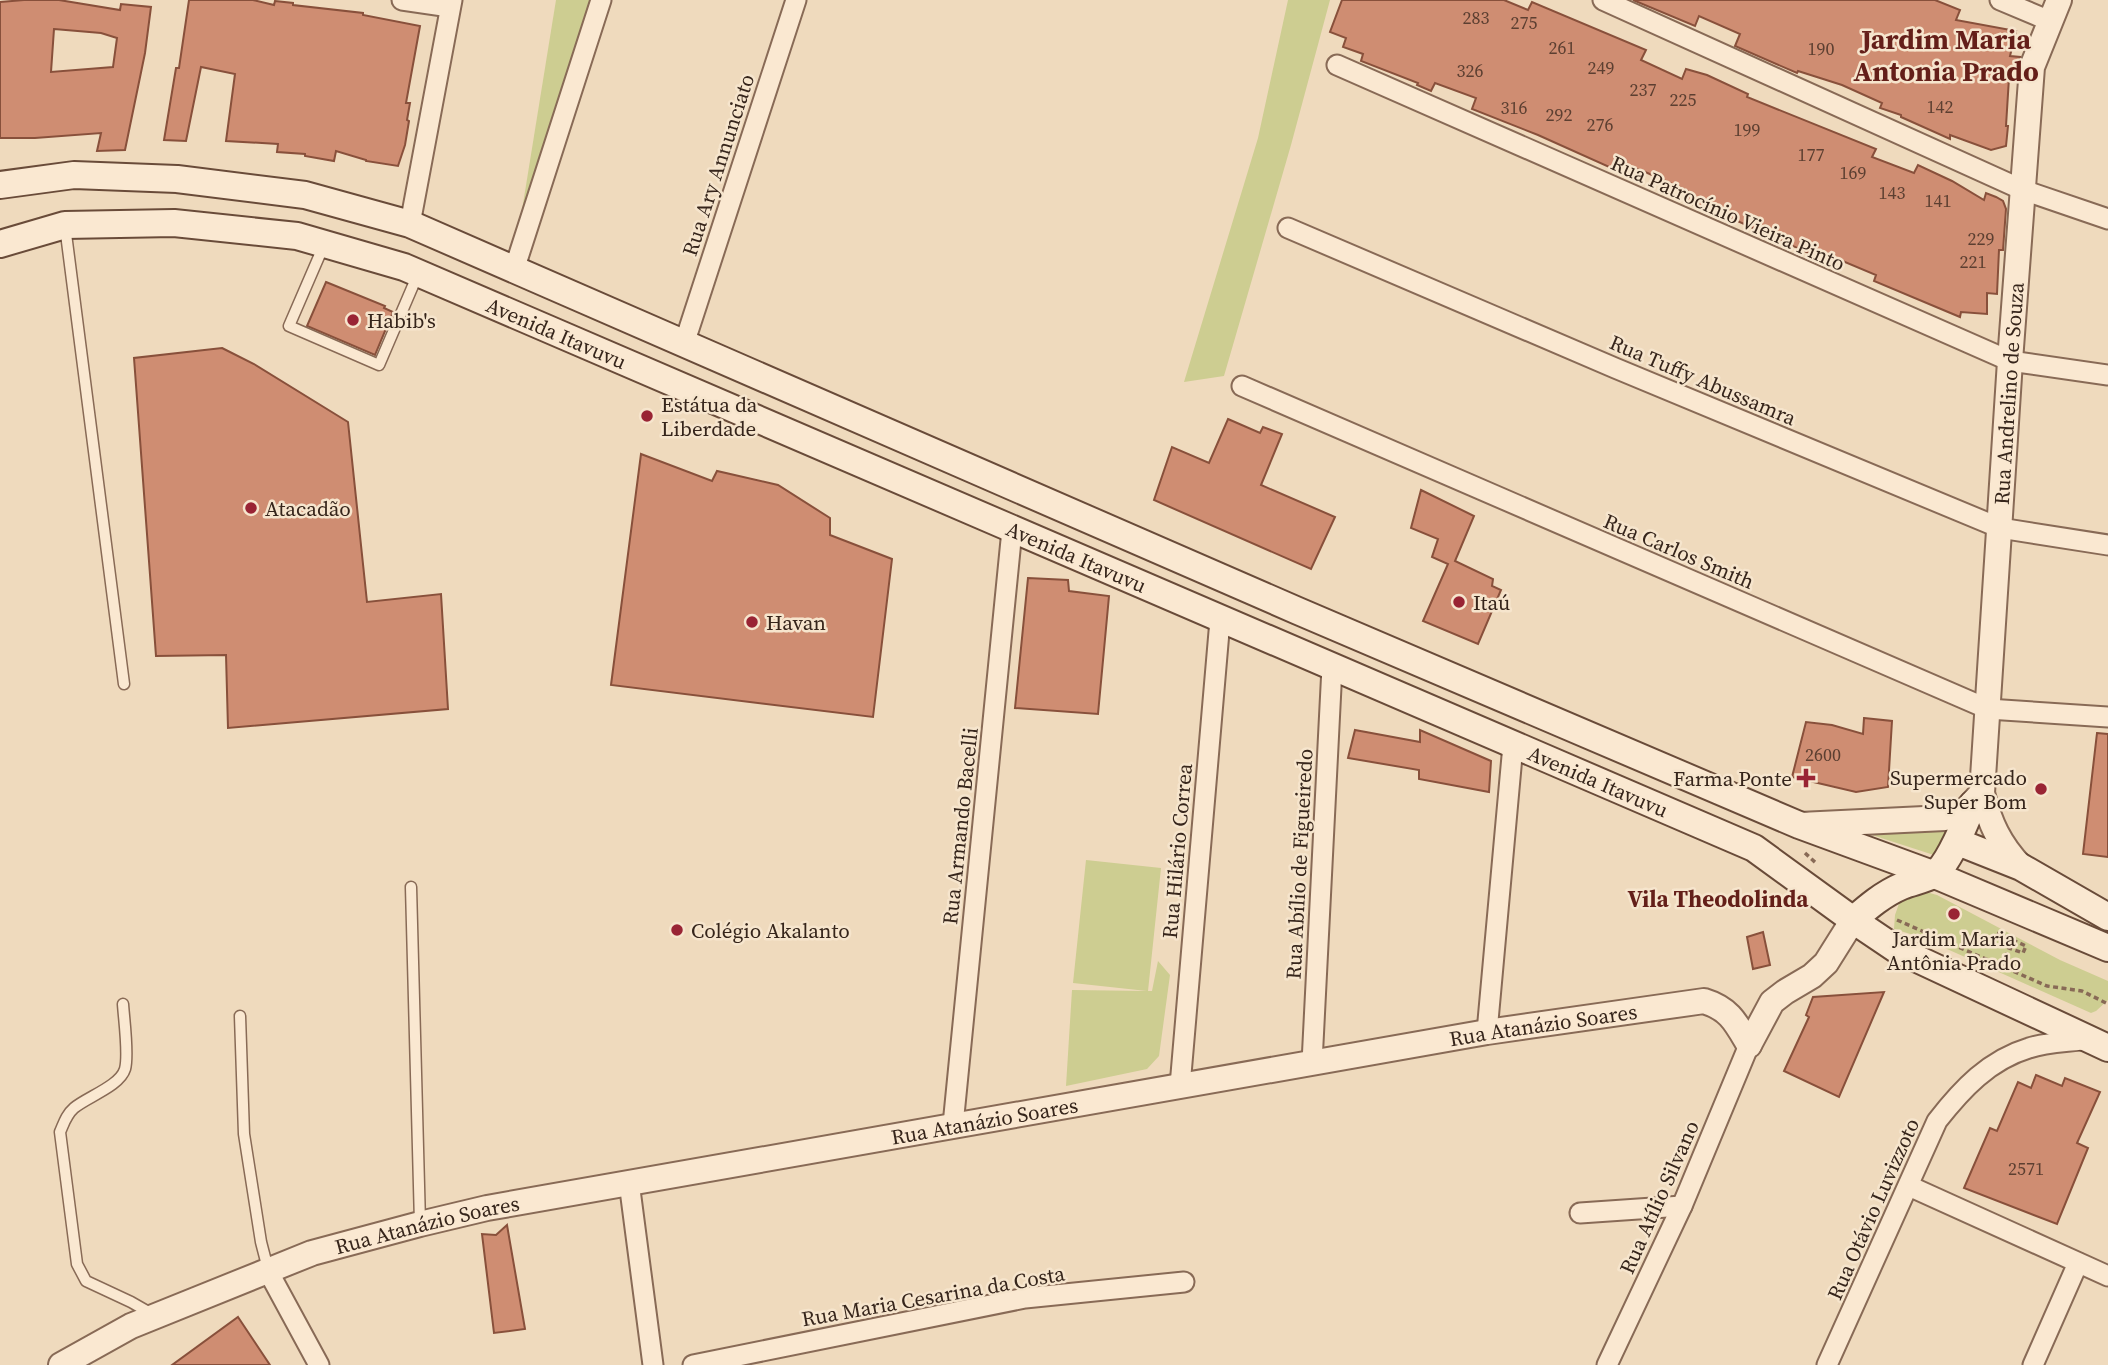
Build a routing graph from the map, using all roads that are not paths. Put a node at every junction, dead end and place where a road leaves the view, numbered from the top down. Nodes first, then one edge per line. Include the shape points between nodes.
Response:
1 (402, 0) edge
2 (601, 0) edge
3 (796, 0) edge
4 (1603, 0) edge
5 (2000, 0) edge
6 (451, 4) edge
7 (2054, 11) edge
8 (1337, 65) dead end
9 (0, 185) edge
10 (2024, 190) junction
11 (2108, 219) edge
12 (410, 224) junction
13 (65, 225) junction
14 (1288, 228) dead end
15 (0, 244) edge
16 (324, 244) junction
17 (514, 270) junction
18 (418, 274) junction
19 (684, 344) junction
20 (2010, 361) junction
21 (631, 365) junction
22 (2108, 375) edge
23 (1242, 386) dead end
24 (2000, 528) junction
25 (1012, 530) junction
26 (2108, 545) edge
27 (1298, 611) junction
28 (1220, 620) junction
29 (1332, 667) junction
30 (124, 684) dead end
31 (1988, 709) junction
32 (2108, 717) edge
33 (1513, 745) junction
34 (1977, 798) junction
35 (1800, 825) junction
36 (1955, 846) junction
37 (2021, 867) junction
38 (1935, 875) junction
39 (411, 887) dead end
40 (2108, 916) edge
41 (1853, 920) junction
42 (2108, 948) edge
43 (123, 1004) dead end
44 (240, 1016) dead end
45 (2104, 1024) edge
46 (1487, 1032) junction
47 (1749, 1045) junction
48 (1312, 1063) junction
49 (1180, 1086) junction
50 (953, 1125) junction
51 (629, 1182) junction
52 (1909, 1186) junction
53 (1682, 1206) junction
54 (1580, 1213) dead end
55 (420, 1224) junction
56 (2078, 1263) junction
57 (268, 1271) junction
58 (2108, 1276) edge
59 (1184, 1282) dead end
60 (156, 1316) junction
61 (61, 1365) edge
62 (319, 1365) edge
63 (653, 1365) edge
64 (693, 1365) edge
65 (1607, 1365) edge
66 (1828, 1365) edge
67 (2033, 1365) edge

1 - 6 street
2 - 17 street
3 - 19 street, Rua Ary Annunciato
4 - 10 street
5 - 7 street
6 - 12 street
7 - 10 street, Rua Andrelino de Souza via 2032,67
8 - 20 street, Rua Patrocínio Vieira Pinto
9 - 12 main road, Avenida Itavuvu via 74,175 177,179 305,195
10 - 11 street
10 - 20 street, Rua Andrelino de Souza
12 - 17 main road, Avenida Itavuvu
12 - 18 main road via 409,251
13 - 15 main road, Avenida Itavuvu
13 - 16 main road, Avenida Itavuvu via 174,223 297,236
13 - 30 lane
14 - 24 street, Rua Tuffy Abussamra
16 - 18 main road, Avenida Itavuvu
16 - 18 lane via 289,326 379,365
17 - 19 main road, Avenida Itavuvu
18 - 21 main road, Avenida Itavuvu
19 - 21 main road via 666,364
19 - 27 main road, Avenida Itavuvu
20 - 22 street, Rua Patrocínio Vieira Pinto
20 - 24 street, Rua Andrelino de Souza
21 - 25 main road, Avenida Itavuvu
23 - 31 street, Rua Carlos Smith
24 - 26 street, Rua Tuffy Abussamra
24 - 31 street, Rua Andrelino de Souza
25 - 28 main road, Avenida Itavuvu
25 - 50 street, Rua Armando Bacelli
27 - 28 main road via 1244,609
27 - 35 main road, Avenida Itavuvu
28 - 29 main road, Avenida Itavuvu
28 - 49 street, Rua Hilário Correa
29 - 33 main road, Avenida Itavuvu
29 - 48 street, Rua Abílio de Figueiredo
31 - 32 street, Rua Carlos Smith
31 - 34 street, Rua Andrelino de Souza
33 - 41 main road, Avenida Itavuvu via 1754,848
33 - 46 street
34 - 35 street, Avenida Itavuvu via 1964,812 1945,818
34 - 36 main road
34 - 37 street, Rua Andrelino de Souza
35 - 38 main road, Avenida Itavuvu
36 - 37 main road
36 - 38 main road
37 - 40 main road
38 - 41 main road via 1889,892
38 - 42 main road, Avenida Itavuvu
39 - 55 lane
41 - 45 main road, Avenida Itavuvu via 1896,949
41 - 47 street via 1826,963 1772,1002
43 - 60 lane via 124,1071 73,1109 60,1132 76,1264 86,1281
44 - 57 lane via 244,1134
45 - 52 street, Rua Otávio Luvizzoto via 2029,1048 1995,1063 1971,1081 1937,1121
46 - 47 street, Rua Atanázio Soares via 1704,1002 1729,1013
46 - 48 street, Rua Atanázio Soares
47 - 53 street, Rua Atílio Silvano
48 - 49 street, Rua Atanázio Soares
49 - 50 street, Rua Atanázio Soares
50 - 51 street, Rua Atanázio Soares
51 - 55 street, Rua Atanázio Soares
51 - 63 street
52 - 56 street
52 - 66 street, Rua Otávio Luvizzoto
53 - 54 street
53 - 65 street, Rua Atílio Silvano
55 - 57 street, Rua Atanázio Soares via 312,1253
56 - 58 street
56 - 67 street
57 - 60 street, Rua Atanázio Soares
57 - 62 street
59 - 64 street, Rua Maria Cesarina da Costa via 1025,1298
60 - 61 street, Rua Atanázio Soares

